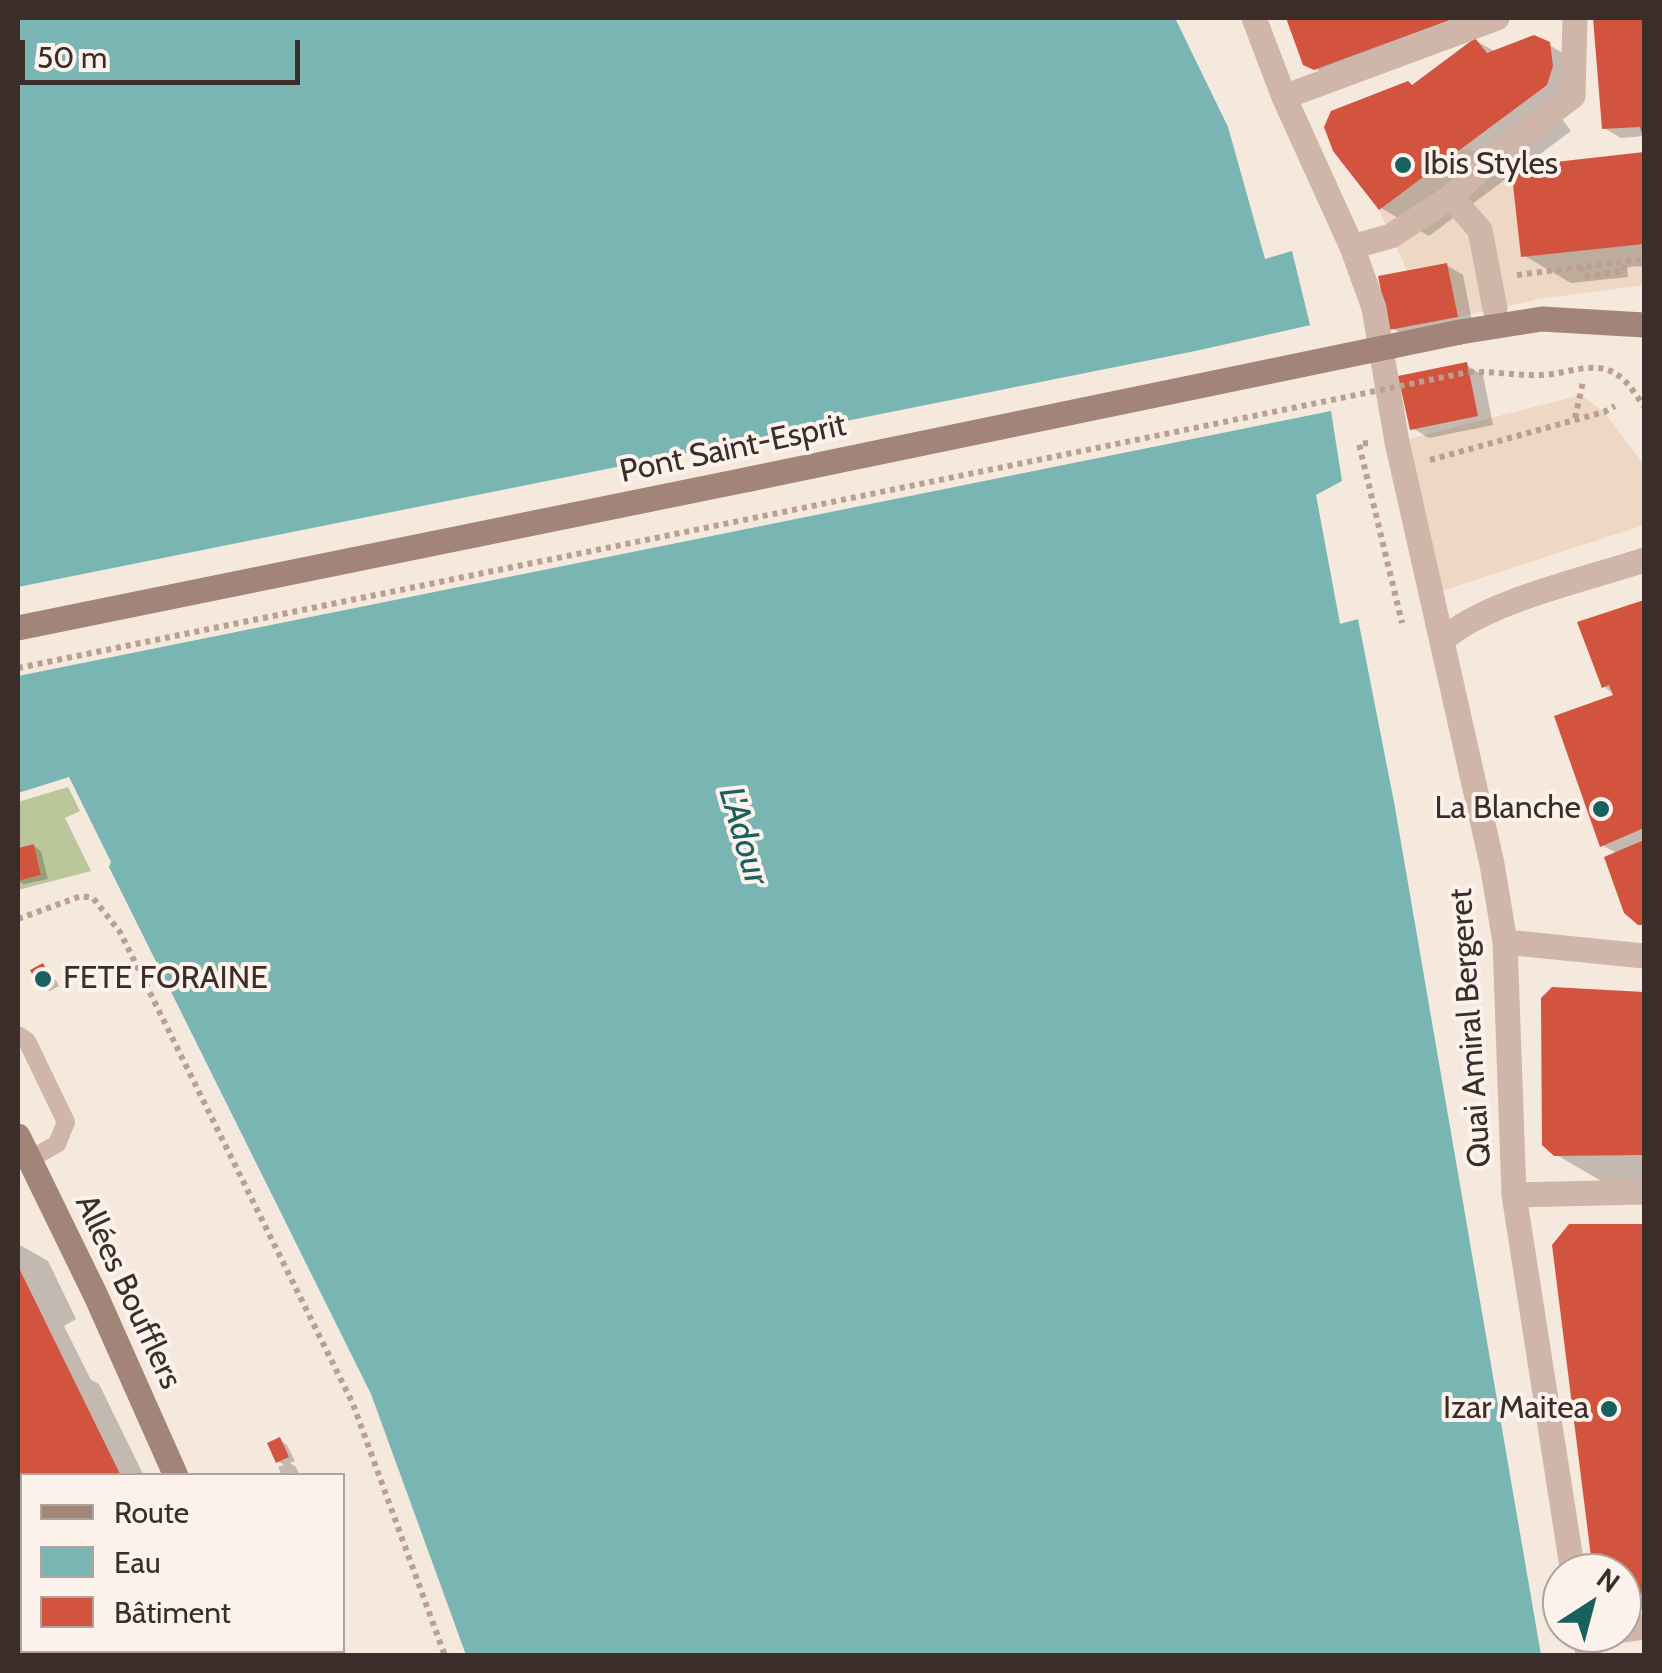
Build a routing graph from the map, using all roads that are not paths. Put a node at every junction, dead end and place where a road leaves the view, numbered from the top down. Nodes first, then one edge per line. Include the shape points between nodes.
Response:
1 (1254, 18) edge
2 (1575, 18) edge
3 (1492, 19) edge
4 (1288, 108) junction
5 (1452, 197) junction
6 (1352, 247) junction
7 (1496, 309) dead end
8 (1644, 325) edge
9 (1644, 560) edge
10 (18, 628) edge
11 (1444, 639) junction
12 (1505, 942) junction
13 (1644, 956) edge
14 (18, 1032) edge
15 (22, 1154) edge
16 (1644, 1192) edge
17 (1514, 1195) junction
18 (175, 1473) edge
19 (1570, 1553) edge

1 - 4 street, Quai Amiral Bergeret
2 - 5 street via 1573,96
3 - 4 street
4 - 6 street, Quai Amiral Bergeret
5 - 6 street via 1392,236
5 - 7 street via 1480,230
6 - 11 street, Quai Amiral Bergeret via 1374,308
8 - 10 main road, Pont Saint-Esprit, bridge via 1542,319 1460,332
9 - 11 street via 1490,610
11 - 12 street, Quai Amiral Bergeret
12 - 13 street
12 - 17 street, Quai Amiral Bergeret
14 - 15 lane via 66,1122 57,1144
15 - 18 main road, Allées Boufflers via 96,1296
16 - 17 street
17 - 19 street, Quai Amiral Bergeret

